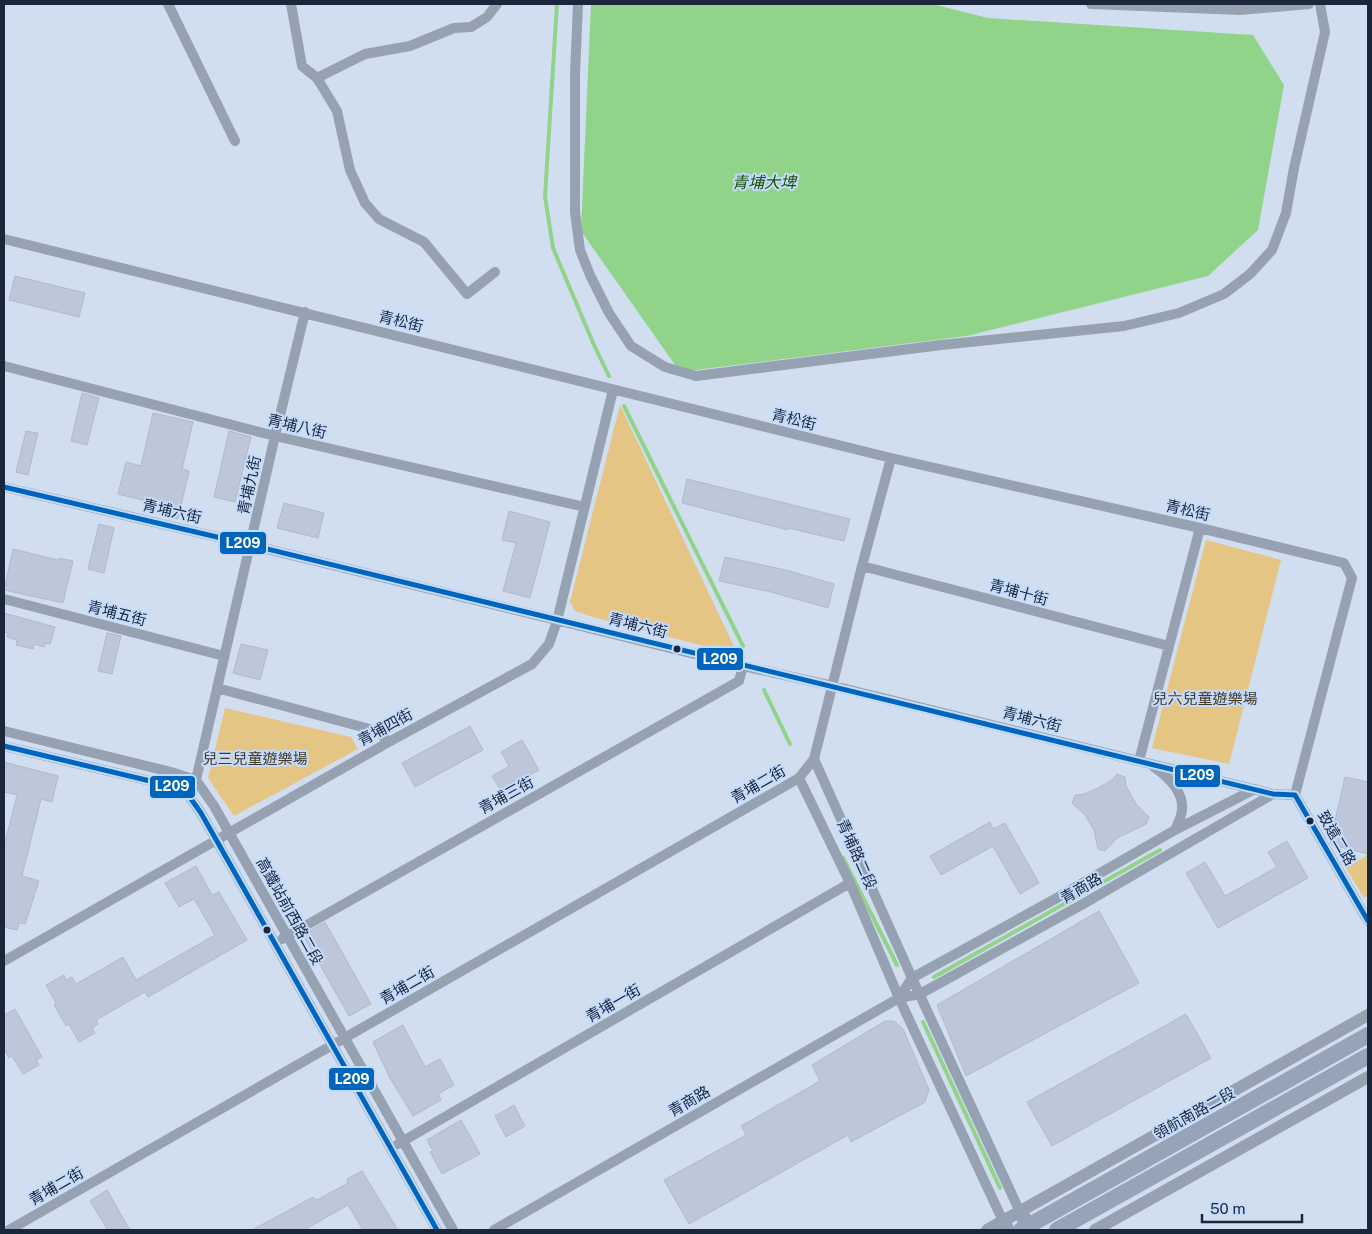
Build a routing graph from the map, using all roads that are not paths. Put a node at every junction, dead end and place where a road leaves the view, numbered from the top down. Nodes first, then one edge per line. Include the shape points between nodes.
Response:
1 (168, 4) edge
2 (291, 4) edge
3 (497, 4) edge
4 (578, 4) edge
5 (1091, 4) edge
6 (1309, 4) edge
7 (1320, 4) edge
8 (317, 78) junction
9 (235, 142) dead end
10 (4, 240) edge
11 (495, 272) dead end
12 (305, 312) junction
13 (4, 366) edge
14 (613, 390) junction
15 (275, 436) junction
16 (892, 458) junction
17 (4, 487) edge
18 (585, 507) junction
19 (1200, 528) junction
20 (250, 545) junction
21 (862, 566) junction
22 (4, 599) edge
23 (556, 621) junction
24 (1169, 646) junction
25 (224, 656) junction
26 (743, 666) junction
27 (833, 686) junction
28 (217, 688) junction
29 (4, 731) edge
30 (387, 743) junction
31 (4, 746) edge
32 (814, 759) junction
33 (1144, 762) junction
34 (799, 778) junction
35 (196, 780) junction
36 (1254, 789) junction
37 (1273, 794) junction
38 (1295, 795) junction
39 (1175, 830) junction
40 (229, 833) junction
41 (216, 840) junction
42 (850, 884) junction
43 (1368, 922) edge
44 (286, 936) junction
45 (275, 943) junction
46 (4, 961) edge
47 (912, 978) junction
48 (920, 994) junction
49 (899, 998) junction
50 (1368, 1015) edge
51 (1368, 1035) edge
52 (345, 1037) junction
53 (333, 1046) junction
54 (1368, 1056) edge
55 (1368, 1077) edge
56 (403, 1142) junction
57 (391, 1149) junction
58 (1020, 1212) junction
59 (1005, 1226) edge
60 (1027, 1229) edge
61 (9, 1230) edge
62 (437, 1230) edge
63 (453, 1230) edge
64 (494, 1230) edge
65 (987, 1230) edge
66 (1056, 1230) edge
67 (1095, 1230) edge

1 - 9 street
2 - 8 street via 302,66
3 - 8 street via 487,17 471,27 454,28 402,48 366,54
4 - 7 street via 575,212 580,250 609,313 631,346 665,367 696,376 1124,326 1179,313 1224,294 1250,274 1272,250 1286,213 1326,32
5 - 6 street via 1240,10
8 - 11 street via 337,110 350,170 365,204 379,220 424,242 467,294
10 - 12 street, 青松街
12 - 14 street, 青松街
12 - 15 street, 青埔九街
13 - 15 street, 青埔八街
14 - 16 street, 青松街
14 - 18 street, 青埔四街
15 - 18 street, 青埔八街
15 - 20 street, 青埔九街
16 - 19 street, 青松街
16 - 21 street
17 - 20 street, 青埔六街
18 - 23 street, 青埔四街
19 - 24 street
19 - 38 street, 青松街 via 1344,563 1352,578
20 - 23 street, 青埔六街
20 - 25 street, 青埔九街
21 - 24 street, 青埔十街
21 - 27 street
22 - 25 street, 青埔五街
23 - 26 street, 青埔六街
23 - 30 street, 青埔四街 via 549,644 532,664
24 - 33 street
25 - 28 street, 青埔九街
26 - 27 street, 青埔六街
26 - 44 street, 青埔三街 via 739,681
27 - 32 street
27 - 33 street, 青埔六街
28 - 30 street via 381,732
28 - 35 street, 青埔九街
29 - 35 street
30 - 40 street, 青埔四街
31 - 41 street, 高鐵站前西路二段 via 186,792
32 - 34 street, 青埔二街
32 - 47 street, 青埔路二段
33 - 36 street, 青埔六街
33 - 39 street via 1162,772 1180,793 1182,814
34 - 42 street, 青埔路二段
34 - 52 street, 青埔二街
35 - 40 street, 高鐵站前西路二段
36 - 37 street, 青埔六街
36 - 39 street, 青商路
37 - 38 street, 青埔六街
37 - 48 street, 青商路
38 - 43 street, 致遠二路
39 - 47 street, 青商路
40 - 41 street, 青埔四街
40 - 44 street, 高鐵站前西路二段
41 - 45 street, 高鐵站前西路二段
41 - 46 street, 青埔四街
42 - 49 street, 青埔路二段
42 - 56 street, 青埔一街
44 - 45 street, 青埔三街
44 - 52 street, 高鐵站前西路二段
45 - 53 street, 高鐵站前西路二段
47 - 48 street, 青埔路二段
47 - 49 street, 青商路
48 - 49 street, 青商路
48 - 58 street, 青埔路二段
49 - 59 street, 青埔路二段
49 - 64 street, 青商路
50 - 58 street, 領航南路二段
51 - 60 main road, 領航南路二段
52 - 53 street, 青埔二街
52 - 56 street, 高鐵站前西路二段
53 - 57 street, 高鐵站前西路二段
53 - 61 street, 青埔二街
54 - 66 main road
55 - 67 street
56 - 57 street, 青埔一街
56 - 63 street, 高鐵站前西路二段
57 - 62 street, 高鐵站前西路二段
58 - 59 street, 領航南路二段
58 - 60 main road, 青埔路二段
59 - 65 street, 領航南路二段

